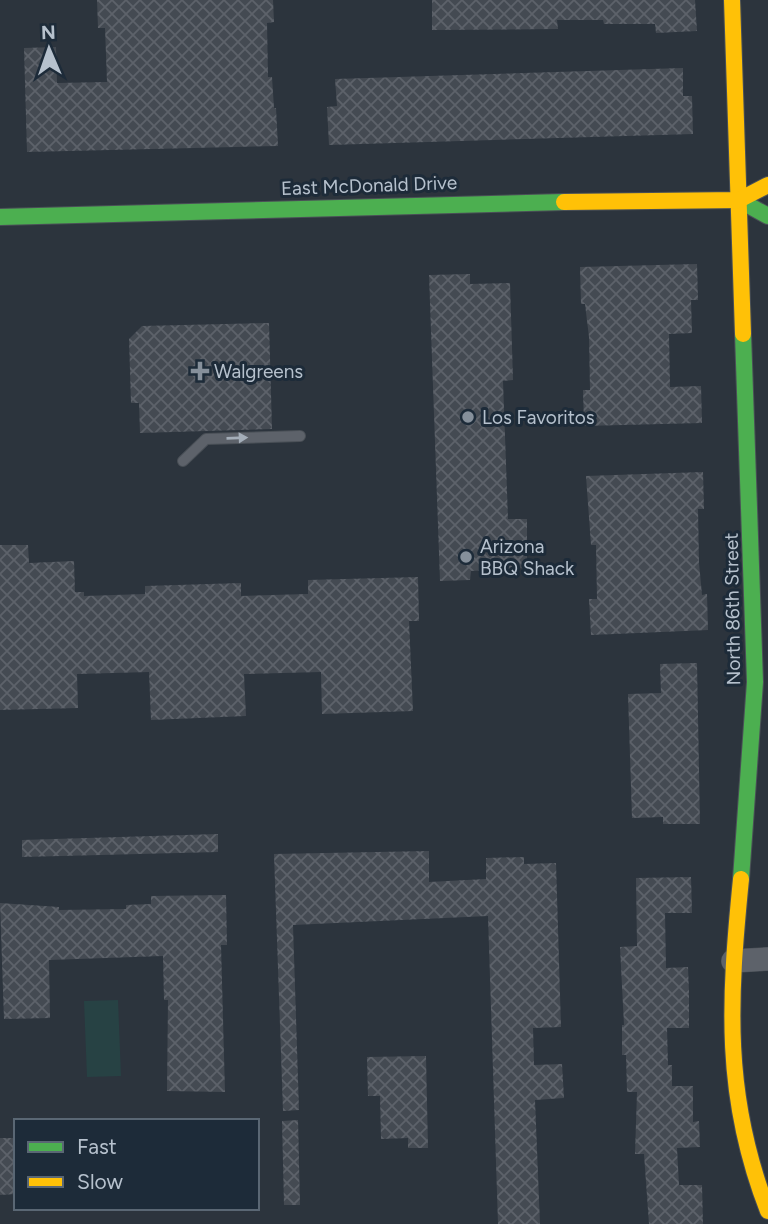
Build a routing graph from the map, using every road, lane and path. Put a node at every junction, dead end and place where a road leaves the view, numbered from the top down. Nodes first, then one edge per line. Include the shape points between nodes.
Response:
1 (732, 0) edge
2 (768, 185) edge
3 (739, 200) junction
4 (768, 216) edge
5 (0, 217) edge
6 (300, 436) dead end
7 (183, 461) dead end
8 (758, 466) edge
9 (761, 714) edge
10 (768, 959) edge
11 (733, 961) junction
12 (767, 1207) edge

1 - 3 street, North 86th Street
2 - 3 street, East McDonald Drive
3 - 4 street, East McDonald Drive
3 - 5 street, East McDonald Drive
3 - 8 street, North 86th Street
7 -> 6 lane via 206,439
8 - 9 street, North 86th Street
9 - 11 street, North 86th Street
10 - 11 street
11 - 12 street, North 86th Street via 734,1087 746,1146

